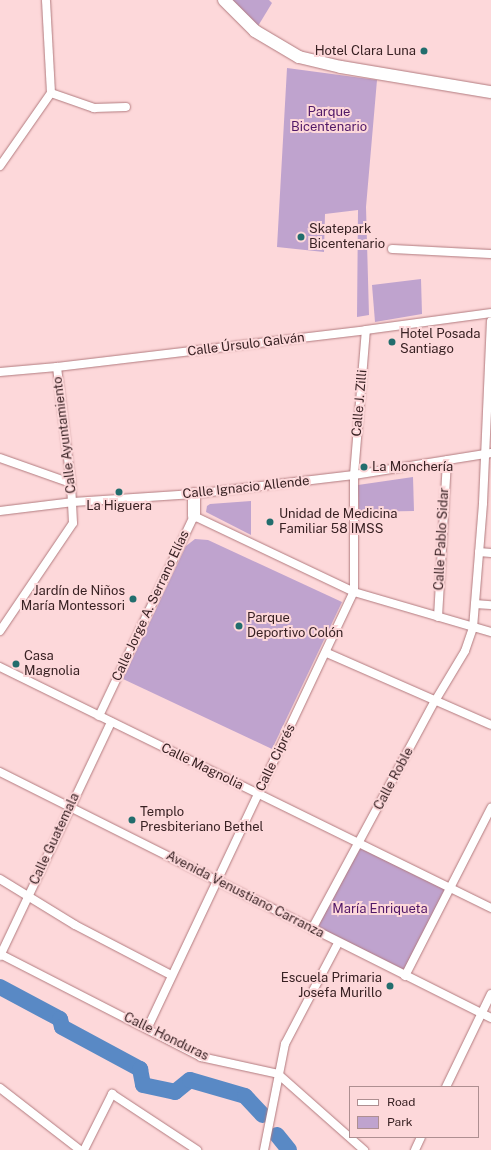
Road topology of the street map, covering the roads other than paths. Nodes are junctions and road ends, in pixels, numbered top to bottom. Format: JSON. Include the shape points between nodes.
{"nodes":[{"id":1,"x":46,"y":0,"type":"edge"},
{"id":2,"x":224,"y":0,"type":"edge"},
{"id":3,"x":491,"y":92,"type":"edge"},
{"id":4,"x":51,"y":93,"type":"junction"},
{"id":5,"x":126,"y":107,"type":"dead end"},
{"id":6,"x":0,"y":166,"type":"edge"},
{"id":7,"x":392,"y":249,"type":"dead end"},
{"id":8,"x":491,"y":254,"type":"edge"},
{"id":9,"x":491,"y":312,"type":"edge"},
{"id":10,"x":491,"y":321,"type":"edge"},
{"id":11,"x":366,"y":330,"type":"junction"},
{"id":12,"x":57,"y":367,"type":"junction"},
{"id":13,"x":0,"y":372,"type":"edge"},
{"id":14,"x":488,"y":453,"type":"edge"},
{"id":15,"x":0,"y":458,"type":"edge"},
{"id":16,"x":447,"y":460,"type":"junction"},
{"id":17,"x":354,"y":475,"type":"junction"},
{"id":18,"x":71,"y":483,"type":"junction"},
{"id":19,"x":194,"y":494,"type":"junction"},
{"id":20,"x":73,"y":502,"type":"junction"},
{"id":21,"x":487,"y":504,"type":"edge"},
{"id":22,"x":0,"y":512,"type":"edge"},
{"id":23,"x":194,"y":516,"type":"junction"},
{"id":24,"x":480,"y":552,"type":"junction"},
{"id":25,"x":491,"y":553,"type":"edge"},
{"id":26,"x":354,"y":592,"type":"junction"},
{"id":27,"x":475,"y":604,"type":"junction"},
{"id":28,"x":491,"y":605,"type":"edge"},
{"id":29,"x":438,"y":617,"type":"junction"},
{"id":30,"x":473,"y":628,"type":"junction"},
{"id":31,"x":0,"y":631,"type":"edge"},
{"id":32,"x":491,"y":632,"type":"edge"},
{"id":33,"x":327,"y":653,"type":"junction"},
{"id":34,"x":0,"y":667,"type":"edge"},
{"id":35,"x":435,"y":701,"type":"junction"},
{"id":36,"x":99,"y":716,"type":"junction"},
{"id":37,"x":110,"y":722,"type":"junction"},
{"id":38,"x":491,"y":725,"type":"edge"},
{"id":39,"x":0,"y":772,"type":"edge"},
{"id":40,"x":259,"y":794,"type":"junction"},
{"id":41,"x":71,"y":806,"type":"junction"},
{"id":42,"x":491,"y":808,"type":"edge"},
{"id":43,"x":359,"y":843,"type":"junction"},
{"id":44,"x":0,"y":879,"type":"edge"},
{"id":45,"x":218,"y":880,"type":"junction"},
{"id":46,"x":450,"y":888,"type":"junction"},
{"id":47,"x":28,"y":895,"type":"junction"},
{"id":48,"x":491,"y":908,"type":"edge"},
{"id":49,"x":312,"y":929,"type":"junction"},
{"id":50,"x":338,"y":942,"type":"junction"},
{"id":51,"x":0,"y":954,"type":"edge"},
{"id":52,"x":171,"y":975,"type":"junction"},
{"id":53,"x":405,"y":976,"type":"junction"},
{"id":54,"x":491,"y":994,"type":"edge"},
{"id":55,"x":482,"y":1013,"type":"junction"},
{"id":56,"x":491,"y":1018,"type":"edge"},
{"id":57,"x":147,"y":1029,"type":"junction"},
{"id":58,"x":278,"y":1074,"type":"junction"},
{"id":59,"x":446,"y":1086,"type":"edge"},
{"id":60,"x":0,"y":1088,"type":"edge"},
{"id":61,"x":349,"y":1137,"type":"edge"},
{"id":62,"x":350,"y":1138,"type":"edge"},
{"id":63,"x":421,"y":1138,"type":"edge"},
{"id":64,"x":80,"y":1150,"type":"edge"},
{"id":65,"x":84,"y":1150,"type":"edge"},
{"id":66,"x":197,"y":1150,"type":"edge"},
{"id":67,"x":264,"y":1150,"type":"edge"},
{"id":68,"x":364,"y":1150,"type":"edge"},
{"id":69,"x":415,"y":1150,"type":"edge"}],
"edges":[{"from":1,"to":4,"type":"street"},
{"from":2,"to":3,"type":"main road","via":[[255,31],[299,57],[341,67]]},
{"from":4,"to":5,"type":"street","via":[[94,108]]},
{"from":4,"to":6,"type":"street"},
{"from":7,"to":8,"type":"street"},
{"from":9,"to":11,"type":"street","name":"Calle Úrsulo Galván"},
{"from":10,"to":14,"type":"street","name":"Calle Roble"},
{"from":11,"to":12,"type":"street","name":"Calle Úrsulo Galván"},
{"from":11,"to":17,"type":"street","name":"Calle J. Zilli"},
{"from":12,"to":13,"type":"street","name":"Calle Úrsulo Galván"},
{"from":12,"to":18,"type":"street","name":"Calle Ayuntamiento"},
{"from":14,"to":16,"type":"street","name":"Calle Ignacio Allende"},
{"from":14,"to":21,"type":"street","name":"Calle Roble"},
{"from":15,"to":18,"type":"street"},
{"from":16,"to":17,"type":"street","name":"Calle Ignacio Allende"},
{"from":16,"to":29,"type":"street","name":"Calle Pablo Sidar"},
{"from":17,"to":19,"type":"street","name":"Calle Ignacio Allende"},
{"from":17,"to":26,"type":"street","name":"Calle Ciprés"},
{"from":18,"to":20,"type":"street","name":"Calle Ayuntamiento"},
{"from":19,"to":20,"type":"street","name":"Calle Ignacio Allende"},
{"from":19,"to":23,"type":"main road","name":"Calle Jorge A. Serrano Elías"},
{"from":20,"to":22,"type":"street","name":"Calle Ignacio Allende"},
{"from":20,"to":31,"type":"street","name":"Calle Ayuntamiento","via":[[73,523]]},
{"from":21,"to":24,"type":"street","name":"Calle Roble"},
{"from":23,"to":26,"type":"street"},
{"from":23,"to":36,"type":"street","name":"Calle Jorge A. Serrano Elías"},
{"from":24,"to":25,"type":"street"},
{"from":24,"to":27,"type":"street","name":"Calle Roble"},
{"from":26,"to":29,"type":"street"},
{"from":26,"to":33,"type":"street","name":"Calle Ciprés"},
{"from":27,"to":28,"type":"street"},
{"from":27,"to":30,"type":"street","name":"Calle Roble"},
{"from":29,"to":30,"type":"street"},
{"from":30,"to":32,"type":"street"},
{"from":30,"to":35,"type":"street","name":"Calle Roble","via":[[465,651]]},
{"from":33,"to":35,"type":"street"},
{"from":33,"to":40,"type":"street","name":"Calle Ciprés"},
{"from":34,"to":36,"type":"street","name":"Calle Magnolia"},
{"from":35,"to":38,"type":"street"},
{"from":35,"to":43,"type":"street","name":"Calle Roble"},
{"from":36,"to":37,"type":"street","name":"Calle Magnolia"},
{"from":37,"to":40,"type":"street","name":"Calle Magnolia"},
{"from":37,"to":41,"type":"street","name":"Calle Guatemala"},
{"from":39,"to":41,"type":"street","name":"Avenida Venustiano Carranza"},
{"from":40,"to":43,"type":"street","name":"Calle Magnolia"},
{"from":40,"to":45,"type":"street","name":"Calle Ciprés"},
{"from":41,"to":45,"type":"street","name":"Avenida Venustiano Carranza"},
{"from":41,"to":47,"type":"street","name":"Calle Guatemala"},
{"from":42,"to":46,"type":"street"},
{"from":43,"to":46,"type":"street","name":"Calle Magnolia"},
{"from":43,"to":49,"type":"street","name":"Calle Roble"},
{"from":44,"to":47,"type":"street"},
{"from":45,"to":49,"type":"street","name":"Avenida Venustiano Carranza"},
{"from":45,"to":52,"type":"street","name":"Calle Ciprés"},
{"from":46,"to":48,"type":"street","name":"Calle Magnolia"},
{"from":46,"to":53,"type":"street"},
{"from":47,"to":51,"type":"street","name":"Calle Guatemala"},
{"from":47,"to":52,"type":"street","via":[[75,925]]},
{"from":49,"to":50,"type":"street","name":"Avenida Venustiano Carranza"},
{"from":50,"to":53,"type":"street","name":"Avenida Venustiano Carranza"},
{"from":50,"to":58,"type":"street","via":[[285,1044]]},
{"from":51,"to":57,"type":"street","name":"Calle Honduras"},
{"from":52,"to":57,"type":"street","name":"Calle Ciprés"},
{"from":53,"to":55,"type":"street","name":"Avenida Venustiano Carranza"},
{"from":54,"to":55,"type":"street"},
{"from":55,"to":56,"type":"street","name":"Avenida Venustiano Carranza"},
{"from":55,"to":59,"type":"street"},
{"from":57,"to":58,"type":"street","name":"Calle Honduras","via":[[201,1057]]},
{"from":58,"to":61,"type":"street","name":"Calle Honduras"},
{"from":58,"to":67,"type":"street"},
{"from":60,"to":64,"type":"street"},
{"from":62,"to":68,"type":"street","name":"Calle Honduras"},
{"from":63,"to":69,"type":"street"},
{"from":65,"to":66,"type":"street","via":[[112,1094]]}]}
